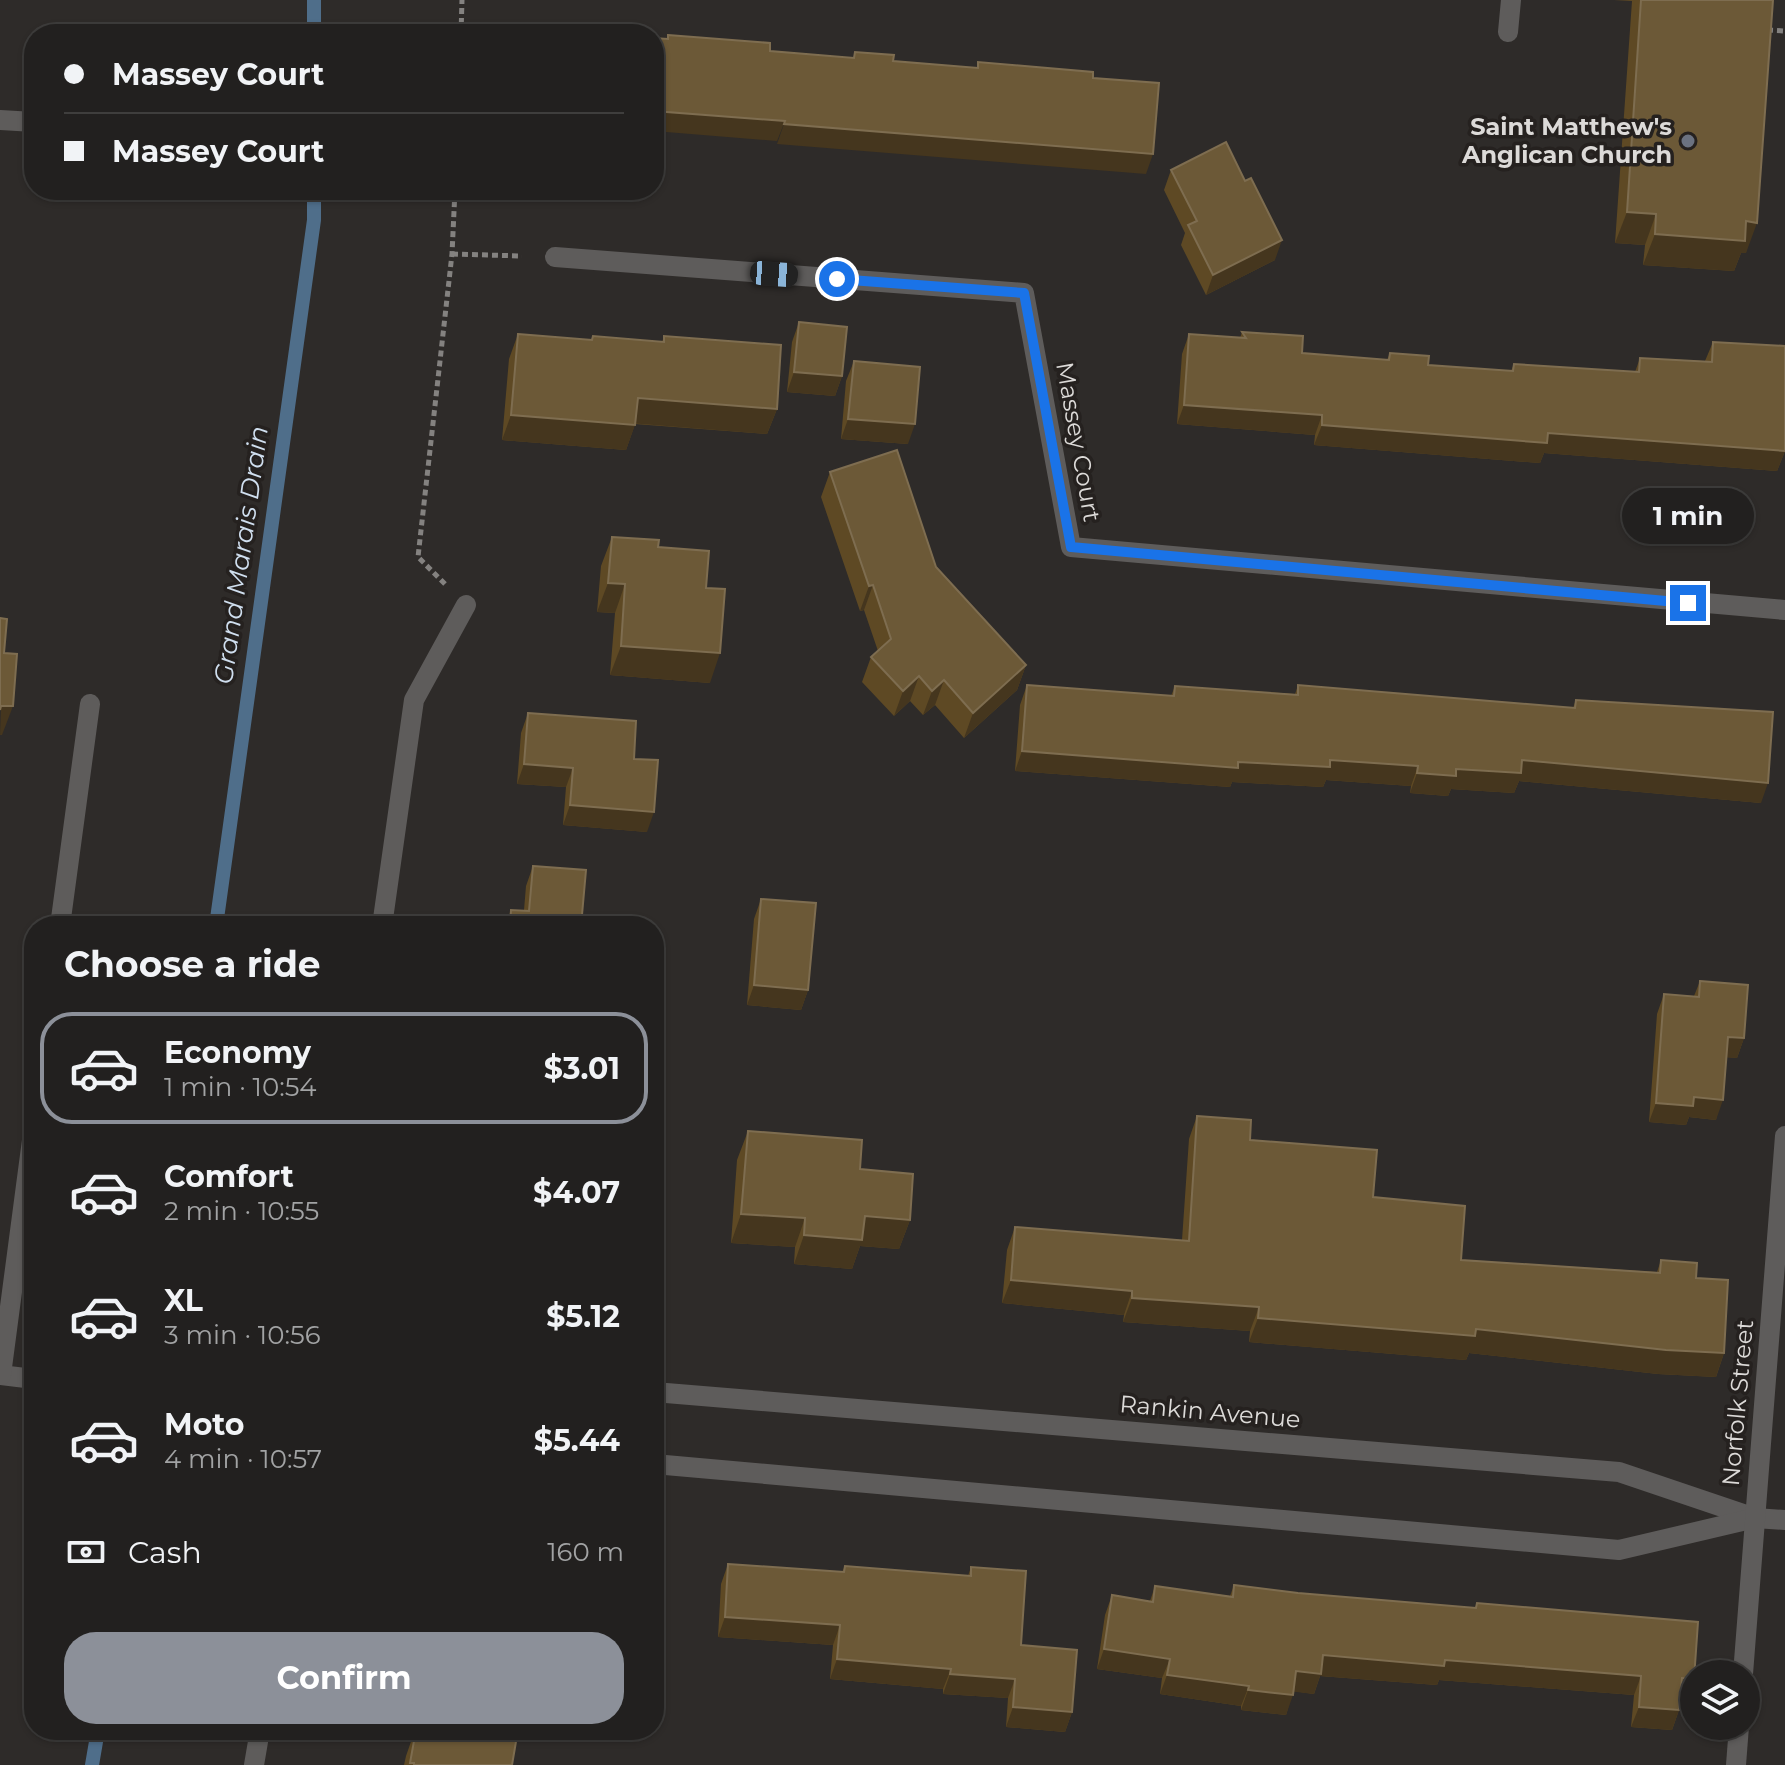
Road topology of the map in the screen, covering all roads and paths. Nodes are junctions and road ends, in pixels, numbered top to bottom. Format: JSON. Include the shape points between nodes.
{"nodes":[{"id":1,"x":462,"y":0,"type":"edge"},
{"id":2,"x":1511,"y":0,"type":"edge"},
{"id":3,"x":461,"y":24,"type":"edge"},
{"id":4,"x":1762,"y":30,"type":"edge"},
{"id":5,"x":1785,"y":31,"type":"edge"},
{"id":6,"x":1508,"y":32,"type":"dead end"},
{"id":7,"x":0,"y":120,"type":"edge"},
{"id":8,"x":24,"y":121,"type":"edge"},
{"id":9,"x":455,"y":200,"type":"edge"},
{"id":10,"x":452,"y":254,"type":"junction"},
{"id":11,"x":491,"y":255,"type":"dead end"},
{"id":12,"x":555,"y":257,"type":"dead end"},
{"id":13,"x":418,"y":557,"type":"dead end"},
{"id":14,"x":466,"y":605,"type":"dead end"},
{"id":15,"x":1785,"y":610,"type":"edge"},
{"id":16,"x":90,"y":704,"type":"dead end"},
{"id":17,"x":61,"y":916,"type":"edge"},
{"id":18,"x":383,"y":916,"type":"edge"},
{"id":19,"x":1785,"y":1136,"type":"edge"},
{"id":20,"x":24,"y":1199,"type":"edge"},
{"id":21,"x":0,"y":1375,"type":"edge"},
{"id":22,"x":24,"y":1378,"type":"edge"},
{"id":23,"x":664,"y":1393,"type":"edge"},
{"id":24,"x":664,"y":1465,"type":"edge"},
{"id":25,"x":1755,"y":1518,"type":"junction"},
{"id":26,"x":1785,"y":1520,"type":"edge"},
{"id":27,"x":1744,"y":1660,"type":"edge"},
{"id":28,"x":258,"y":1740,"type":"edge"},
{"id":29,"x":1738,"y":1740,"type":"edge"},
{"id":30,"x":254,"y":1765,"type":"edge"},
{"id":31,"x":1736,"y":1765,"type":"edge"}],
"edges":[{"from":1,"to":3,"type":"path"},
{"from":2,"to":6,"type":"street"},
{"from":4,"to":5,"type":"path"},
{"from":7,"to":8,"type":"street"},
{"from":9,"to":10,"type":"path"},
{"from":10,"to":11,"type":"path"},
{"from":10,"to":13,"type":"path"},
{"from":12,"to":15,"type":"street","name":"Massey Court","via":[[1024,293],[1071,547]]},
{"from":14,"to":18,"type":"street","via":[[414,700]]},
{"from":16,"to":17,"type":"street"},
{"from":19,"to":25,"type":"street","name":"Norfolk Street"},
{"from":20,"to":21,"type":"street"},
{"from":21,"to":22,"type":"street"},
{"from":23,"to":25,"type":"street","name":"Rankin Avenue","via":[[1619,1472]]},
{"from":24,"to":25,"type":"street","name":"Rankin Avenue","via":[[1619,1550]]},
{"from":25,"to":26,"type":"street","name":"Rankin Avenue"},
{"from":25,"to":27,"type":"street","name":"Norfolk Street"},
{"from":28,"to":30,"type":"street"},
{"from":29,"to":31,"type":"street"}]}
